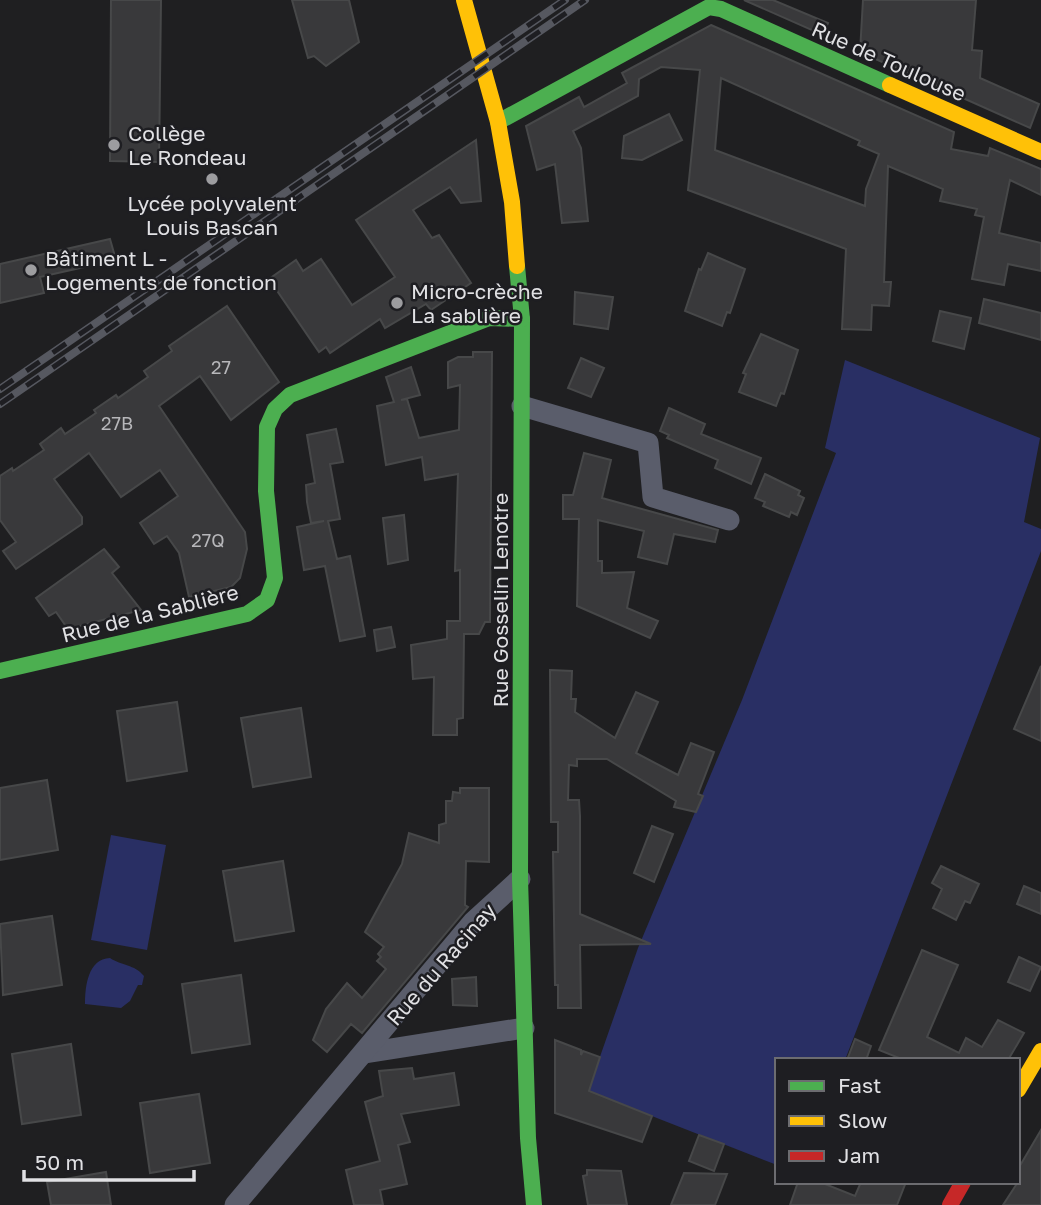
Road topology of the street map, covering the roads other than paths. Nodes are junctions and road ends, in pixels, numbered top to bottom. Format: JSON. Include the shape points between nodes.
{"nodes":[{"id":1,"x":464,"y":0,"type":"edge"},
{"id":2,"x":498,"y":122,"type":"junction"},
{"id":3,"x":1041,"y":152,"type":"edge"},
{"id":4,"x":522,"y":319,"type":"junction"},
{"id":5,"x":522,"y":406,"type":"junction"},
{"id":6,"x":729,"y":520,"type":"dead end"},
{"id":7,"x":0,"y":671,"type":"edge"},
{"id":8,"x":520,"y":879,"type":"junction"},
{"id":9,"x":524,"y":1028,"type":"junction"},
{"id":10,"x":1041,"y":1051,"type":"edge"},
{"id":11,"x":365,"y":1053,"type":"junction"},
{"id":12,"x":1020,"y":1087,"type":"edge"},
{"id":13,"x":962,"y":1184,"type":"edge"},
{"id":14,"x":235,"y":1205,"type":"edge"},
{"id":15,"x":534,"y":1205,"type":"edge"},
{"id":16,"x":950,"y":1205,"type":"edge"}],
"edges":[{"from":1,"to":2,"type":"street","name":"Rue Gosselin Lenotre"},
{"from":2,"to":3,"type":"street","name":"Rue de Toulouse","via":[[709,7]]},
{"from":2,"to":4,"type":"street","name":"Rue Gosselin Lenotre","via":[[512,202]]},
{"from":4,"to":5,"type":"street","name":"Rue Gosselin Lenotre"},
{"from":4,"to":7,"type":"street","name":"Rue de la Sablière","via":[[489,318],[290,395],[275,409],[267,427],[266,491],[275,578],[267,600],[247,614]]},
{"from":5,"to":6,"type":"street","via":[[648,443],[653,497]]},
{"from":5,"to":8,"type":"street","name":"Rue Gosselin Lenotre"},
{"from":8,"to":9,"type":"street","name":"Rue Gosselin Lenotre"},
{"from":8,"to":11,"type":"street","name":"Rue du Racinay","via":[[473,922]]},
{"from":9,"to":11,"type":"street","name":"Rue du Racinay"},
{"from":9,"to":15,"type":"street","name":"Rue Gosselin Lenotre"},
{"from":10,"to":12,"type":"street"},
{"from":11,"to":14,"type":"street","name":"Rue du Racinay"},
{"from":13,"to":16,"type":"street"}]}
